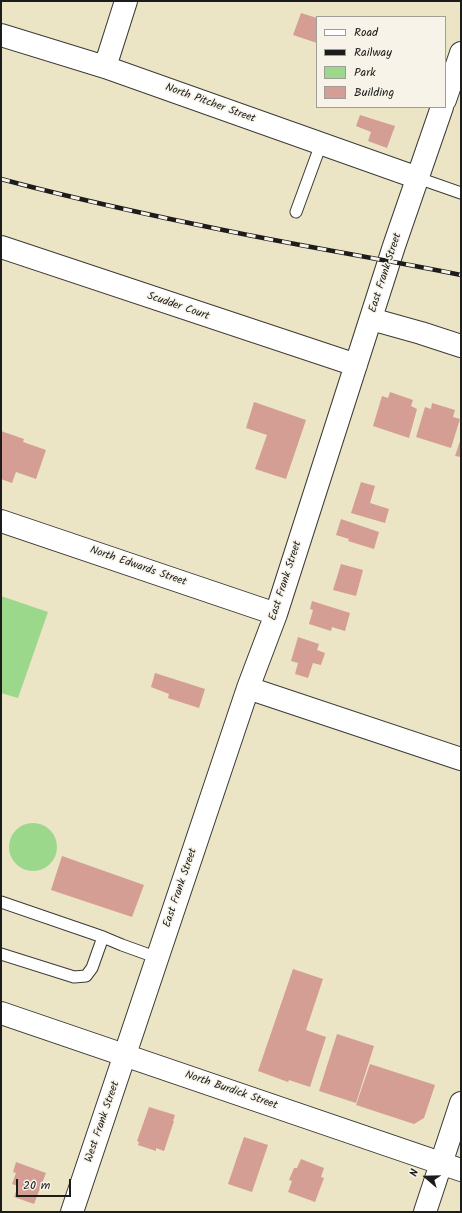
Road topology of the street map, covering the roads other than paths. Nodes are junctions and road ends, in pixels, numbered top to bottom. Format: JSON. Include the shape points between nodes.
{"nodes":[{"id":1,"x":126,"y":1,"type":"edge"},
{"id":2,"x":1,"y":35,"type":"edge"},
{"id":3,"x":461,"y":53,"type":"edge"},
{"id":4,"x":104,"y":67,"type":"junction"},
{"id":5,"x":446,"y":97,"type":"edge"},
{"id":6,"x":442,"y":108,"type":"edge"},
{"id":7,"x":321,"y":144,"type":"junction"},
{"id":8,"x":418,"y":178,"type":"junction"},
{"id":9,"x":461,"y":193,"type":"edge"},
{"id":10,"x":296,"y":212,"type":"dead end"},
{"id":11,"x":1,"y":247,"type":"edge"},
{"id":12,"x":371,"y":319,"type":"junction"},
{"id":13,"x":461,"y":346,"type":"edge"},
{"id":14,"x":356,"y":365,"type":"junction"},
{"id":15,"x":1,"y":521,"type":"edge"},
{"id":16,"x":276,"y":614,"type":"junction"},
{"id":17,"x":248,"y":688,"type":"junction"},
{"id":18,"x":461,"y":758,"type":"edge"},
{"id":19,"x":1,"y":902,"type":"edge"},
{"id":20,"x":103,"y":937,"type":"junction"},
{"id":21,"x":1,"y":954,"type":"edge"},
{"id":22,"x":158,"y":958,"type":"junction"},
{"id":23,"x":1,"y":1012,"type":"edge"},
{"id":24,"x":125,"y":1055,"type":"junction"},
{"id":25,"x":461,"y":1104,"type":"edge"},
{"id":26,"x":451,"y":1166,"type":"edge"},
{"id":27,"x":72,"y":1212,"type":"edge"},
{"id":28,"x":425,"y":1212,"type":"edge"}],
"edges":[{"from":1,"to":4,"type":"street"},
{"from":2,"to":4,"type":"street","name":"North Pitcher Street"},
{"from":3,"to":5,"type":"street"},
{"from":4,"to":7,"type":"street","name":"North Pitcher Street"},
{"from":6,"to":8,"type":"street","name":"East Frank Street"},
{"from":7,"to":8,"type":"street","name":"North Pitcher Street"},
{"from":7,"to":10,"type":"lane"},
{"from":8,"to":9,"type":"lane"},
{"from":8,"to":12,"type":"street","name":"East Frank Street"},
{"from":11,"to":14,"type":"street","name":"Scudder Court"},
{"from":12,"to":13,"type":"street"},
{"from":12,"to":14,"type":"street","name":"East Frank Street"},
{"from":14,"to":16,"type":"street","name":"East Frank Street"},
{"from":15,"to":16,"type":"street","name":"North Edwards Street"},
{"from":16,"to":17,"type":"street","name":"East Frank Street"},
{"from":17,"to":18,"type":"street"},
{"from":17,"to":22,"type":"street","name":"East Frank Street"},
{"from":19,"to":20,"type":"lane"},
{"from":20,"to":21,"type":"lane","via":[[92,968],[86,976],[74,977]]},
{"from":20,"to":22,"type":"lane"},
{"from":22,"to":24,"type":"street","name":"East Frank Street"},
{"from":23,"to":24,"type":"street","name":"North Burdick Street"},
{"from":24,"to":26,"type":"street","name":"North Burdick Street"},
{"from":24,"to":27,"type":"street","name":"West Frank Street"},
{"from":25,"to":26,"type":"street"},
{"from":26,"to":28,"type":"street"}]}
